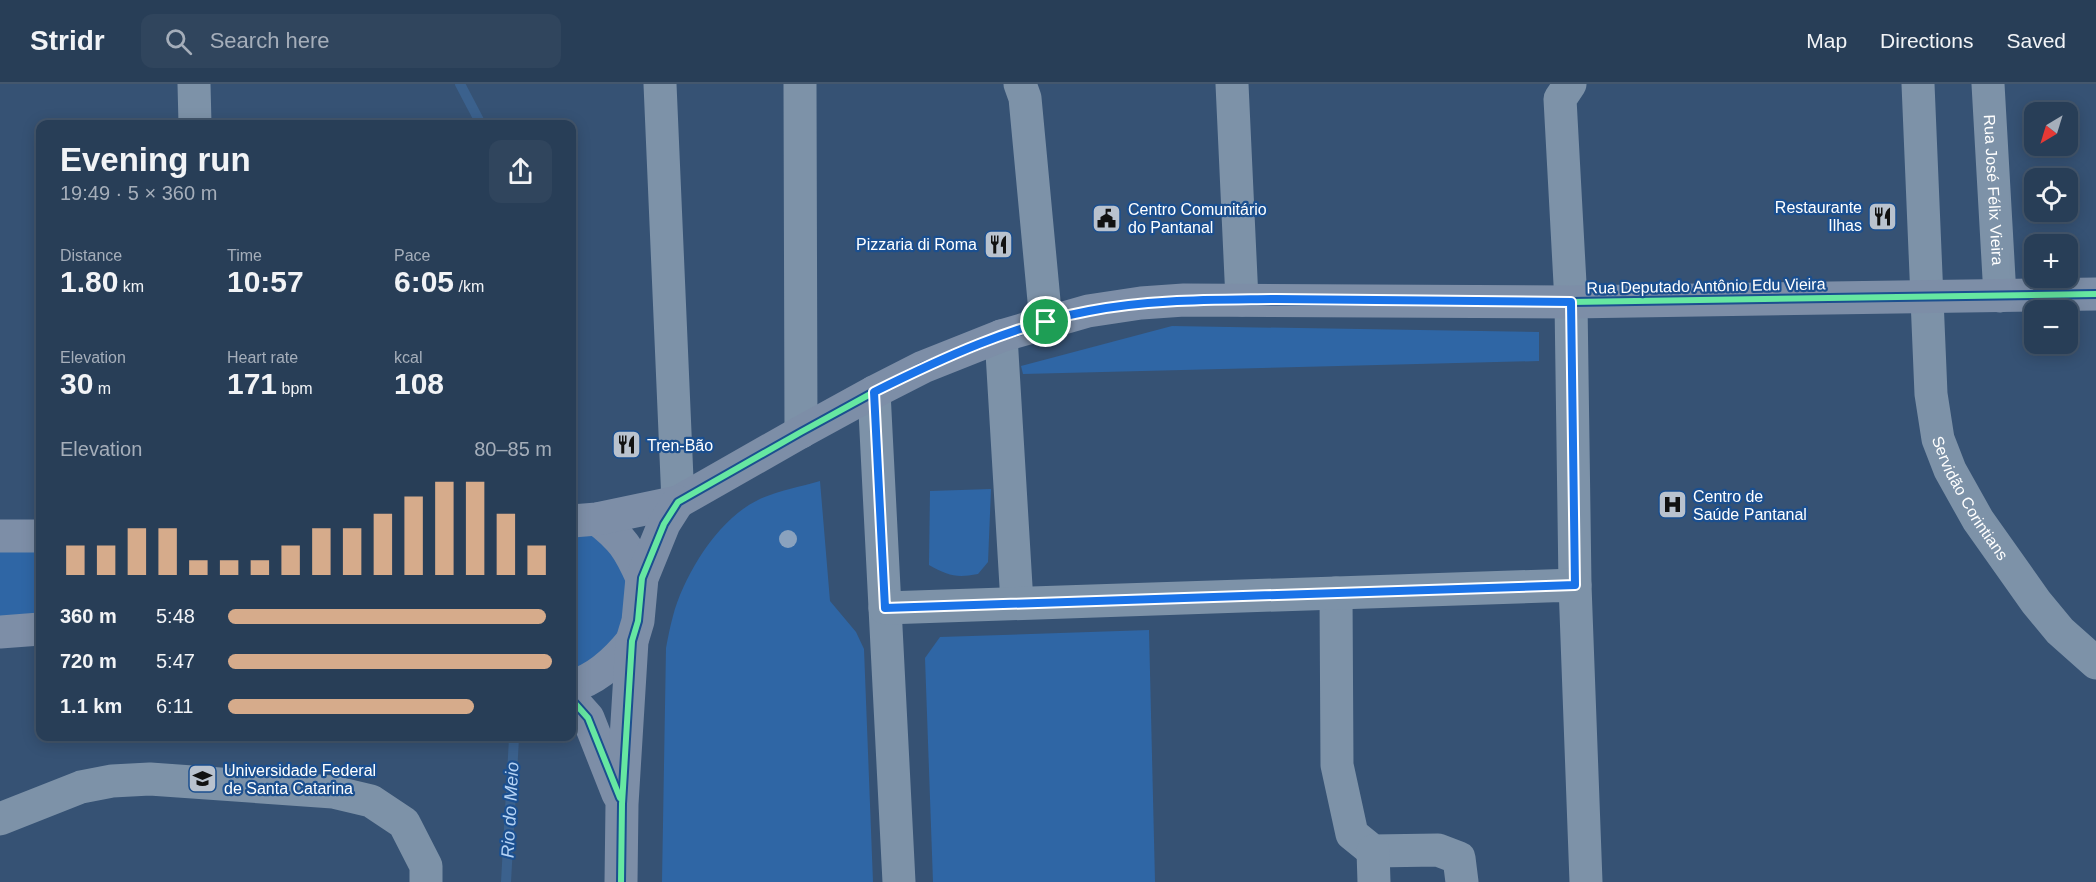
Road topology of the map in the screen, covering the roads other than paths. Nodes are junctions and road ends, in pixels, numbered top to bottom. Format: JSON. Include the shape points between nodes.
{"nodes":[{"id":1,"x":194,"y":84,"type":"edge"},
{"id":2,"x":660,"y":84,"type":"edge"},
{"id":3,"x":800,"y":84,"type":"edge"},
{"id":4,"x":1020,"y":84,"type":"edge"},
{"id":5,"x":1232,"y":84,"type":"edge"},
{"id":6,"x":1570,"y":84,"type":"edge"},
{"id":7,"x":1918,"y":84,"type":"edge"},
{"id":8,"x":1988,"y":84,"type":"edge"},
{"id":9,"x":195,"y":120,"type":"edge"},
{"id":10,"x":2096,"y":294,"type":"edge"},
{"id":11,"x":2000,"y":296,"type":"junction"},
{"id":12,"x":1928,"y":297,"type":"junction"},
{"id":13,"x":1242,"y":300,"type":"junction"},
{"id":14,"x":1571,"y":302,"type":"junction"},
{"id":15,"x":1046,"y":322,"type":"junction"},
{"id":16,"x":1001,"y":336,"type":"junction"},
{"id":17,"x":874,"y":392,"type":"junction"},
{"id":18,"x":801,"y":432,"type":"junction"},
{"id":19,"x":678,"y":502,"type":"junction"},
{"id":20,"x":584,"y":520,"type":"edge"},
{"id":21,"x":0,"y":536,"type":"edge"},
{"id":22,"x":36,"y":536,"type":"edge"},
{"id":23,"x":642,"y":578,"type":"junction"},
{"id":24,"x":1575,"y":585,"type":"junction"},
{"id":25,"x":1336,"y":593,"type":"junction"},
{"id":26,"x":1017,"y":603,"type":"junction"},
{"id":27,"x":885,"y":608,"type":"junction"},
{"id":28,"x":36,"y":628,"type":"edge"},
{"id":29,"x":0,"y":632,"type":"edge"},
{"id":30,"x":632,"y":641,"type":"junction"},
{"id":31,"x":2096,"y":663,"type":"edge"},
{"id":32,"x":576,"y":684,"type":"edge"},
{"id":33,"x":576,"y":704,"type":"edge"},
{"id":34,"x":622,"y":804,"type":"junction"},
{"id":35,"x":0,"y":819,"type":"edge"},
{"id":36,"x":1374,"y":867,"type":"edge"},
{"id":37,"x":426,"y":882,"type":"edge"},
{"id":38,"x":621,"y":882,"type":"edge"},
{"id":39,"x":898,"y":882,"type":"edge"},
{"id":40,"x":1462,"y":882,"type":"edge"},
{"id":41,"x":1586,"y":882,"type":"edge"}],
"edges":[{"from":1,"to":9,"type":"street"},
{"from":2,"to":19,"type":"street"},
{"from":3,"to":18,"type":"street"},
{"from":4,"to":15,"type":"street","via":[[1025,98]]},
{"from":5,"to":13,"type":"street"},
{"from":6,"to":14,"type":"street","via":[[1560,99]]},
{"from":7,"to":12,"type":"street","name":"Servidão Corintians"},
{"from":8,"to":11,"type":"street","name":"Rua José Félix Vieira"},
{"from":10,"to":11,"type":"main road","name":"Rua Deputado Antônio Edu Vieira"},
{"from":11,"to":12,"type":"main road","name":"Rua Deputado Antônio Edu Vieira"},
{"from":12,"to":14,"type":"main road","name":"Rua Deputado Antônio Edu Vieira"},
{"from":12,"to":31,"type":"street","name":"Servidão Corintians","via":[[1931,394],[1938,439],[1950,470],[1978,520],[2036,602],[2060,631]]},
{"from":13,"to":14,"type":"main road","name":"Rua Deputado Antônio Edu Vieira"},
{"from":13,"to":15,"type":"main road","name":"Rua Deputado Antônio Edu Vieira","via":[[1141,303]]},
{"from":14,"to":24,"type":"street"},
{"from":15,"to":16,"type":"main road","name":"Rua Deputado Antônio Edu Vieira"},
{"from":16,"to":17,"type":"main road","name":"Rua Deputado Antônio Edu Vieira"},
{"from":16,"to":26,"type":"street"},
{"from":17,"to":18,"type":"main road","name":"Rua Deputado Antônio Edu Vieira"},
{"from":17,"to":27,"type":"street"},
{"from":18,"to":19,"type":"main road","name":"Rua Deputado Antônio Edu Vieira"},
{"from":19,"to":20,"type":"main road","name":"Rua Deputado Antônio Edu Vieira"},
{"from":19,"to":23,"type":"main road","via":[[664,524]]},
{"from":20,"to":23,"type":"main road","via":[[617,535],[631,553]]},
{"from":21,"to":22,"type":"main road"},
{"from":23,"to":30,"type":"main road"},
{"from":24,"to":25,"type":"street"},
{"from":24,"to":41,"type":"street"},
{"from":25,"to":26,"type":"street"},
{"from":25,"to":36,"type":"street","via":[[1337,765],[1352,834]]},
{"from":26,"to":27,"type":"street"},
{"from":27,"to":39,"type":"street"},
{"from":28,"to":29,"type":"main road"},
{"from":30,"to":32,"type":"main road","via":[[618,659]]},
{"from":30,"to":34,"type":"main road"},
{"from":33,"to":34,"type":"main road","via":[[588,718]]},
{"from":34,"to":38,"type":"main road"},
{"from":35,"to":37,"type":"street","via":[[81,787],[112,781],[150,779],[333,792],[371,801],[404,823],[426,866]]},
{"from":36,"to":40,"type":"street","via":[[1438,850],[1459,858]]}]}
